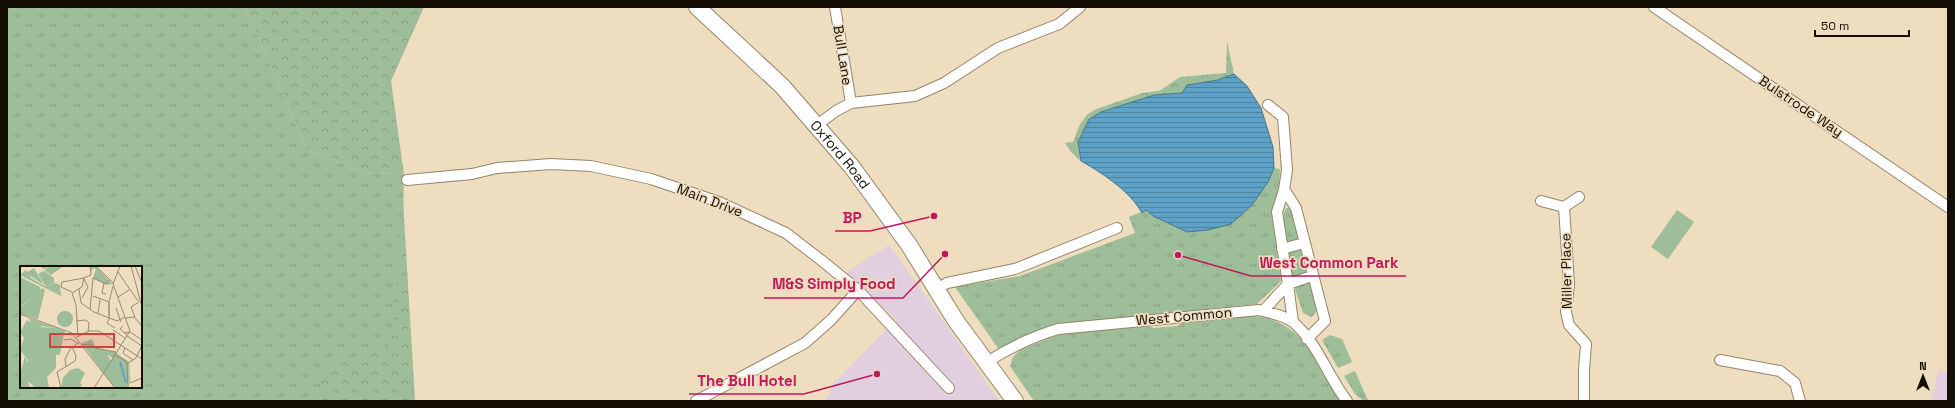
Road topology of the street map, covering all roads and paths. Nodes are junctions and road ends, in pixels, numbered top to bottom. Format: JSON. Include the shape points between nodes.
{"nodes":[{"id":1,"x":697,"y":7,"type":"edge"},
{"id":2,"x":835,"y":7,"type":"edge"},
{"id":3,"x":1080,"y":7,"type":"edge"},
{"id":4,"x":1654,"y":7,"type":"edge"},
{"id":5,"x":851,"y":103,"type":"junction"},
{"id":6,"x":1268,"y":105,"type":"dead end"},
{"id":7,"x":817,"y":125,"type":"junction"},
{"id":8,"x":407,"y":180,"type":"dead end"},
{"id":9,"x":1284,"y":190,"type":"junction"},
{"id":10,"x":1579,"y":197,"type":"dead end"},
{"id":11,"x":1541,"y":201,"type":"dead end"},
{"id":12,"x":1564,"y":207,"type":"junction"},
{"id":13,"x":1948,"y":207,"type":"edge"},
{"id":14,"x":1117,"y":228,"type":"dead end"},
{"id":15,"x":1304,"y":243,"type":"junction"},
{"id":16,"x":1282,"y":249,"type":"junction"},
{"id":17,"x":1312,"y":276,"type":"junction"},
{"id":18,"x":1288,"y":284,"type":"junction"},
{"id":19,"x":858,"y":290,"type":"junction"},
{"id":20,"x":935,"y":290,"type":"junction"},
{"id":21,"x":1263,"y":311,"type":"junction"},
{"id":22,"x":1293,"y":322,"type":"junction"},
{"id":23,"x":1308,"y":339,"type":"junction"},
{"id":24,"x":1720,"y":360,"type":"dead end"},
{"id":25,"x":985,"y":363,"type":"junction"},
{"id":26,"x":949,"y":388,"type":"dead end"},
{"id":27,"x":696,"y":401,"type":"edge"},
{"id":28,"x":1015,"y":401,"type":"edge"},
{"id":29,"x":1347,"y":401,"type":"edge"},
{"id":30,"x":1584,"y":401,"type":"edge"},
{"id":31,"x":1800,"y":401,"type":"edge"}],
"edges":[{"from":1,"to":7,"type":"main road","name":"Oxford Road","via":[[768,72]]},
{"from":2,"to":5,"type":"street","name":"Bull Lane"},
{"from":3,"to":5,"type":"street","via":[[1060,24],[998,48],[944,83],[915,96]]},
{"from":4,"to":13,"type":"street","name":"Bulstrode Way"},
{"from":5,"to":7,"type":"street"},
{"from":6,"to":9,"type":"street","via":[[1282,117],[1286,170]]},
{"from":7,"to":20,"type":"main road","name":"Oxford Road","via":[[884,208]]},
{"from":8,"to":19,"type":"street","name":"Main Drive","via":[[551,164],[591,166],[651,179],[719,202],[786,233]]},
{"from":9,"to":15,"type":"street","via":[[1296,208]]},
{"from":9,"to":16,"type":"street","via":[[1277,212]]},
{"from":10,"to":12,"type":"street"},
{"from":11,"to":12,"type":"street"},
{"from":12,"to":30,"type":"street","name":"Miller Place","via":[[1569,284],[1566,312],[1569,325],[1586,344]]},
{"from":14,"to":20,"type":"street","via":[[1015,269],[947,283]]},
{"from":15,"to":16,"type":"street"},
{"from":15,"to":17,"type":"street"},
{"from":16,"to":18,"type":"street"},
{"from":17,"to":18,"type":"street"},
{"from":17,"to":23,"type":"street","via":[[1325,322]]},
{"from":18,"to":21,"type":"street"},
{"from":18,"to":22,"type":"street"},
{"from":19,"to":26,"type":"street","name":"Main Drive"},
{"from":19,"to":27,"type":"street","via":[[831,320],[805,342]]},
{"from":20,"to":25,"type":"main road","name":"Oxford Road"},
{"from":21,"to":22,"type":"street","name":"West Common"},
{"from":21,"to":25,"type":"street","name":"West Common","via":[[1249,310],[1058,329],[1032,337]]},
{"from":22,"to":23,"type":"street","name":"West Common"},
{"from":23,"to":29,"type":"street","name":"West Common"},
{"from":24,"to":31,"type":"street","via":[[1780,370],[1795,383]]},
{"from":25,"to":28,"type":"main road","name":"Oxford Road"}]}
